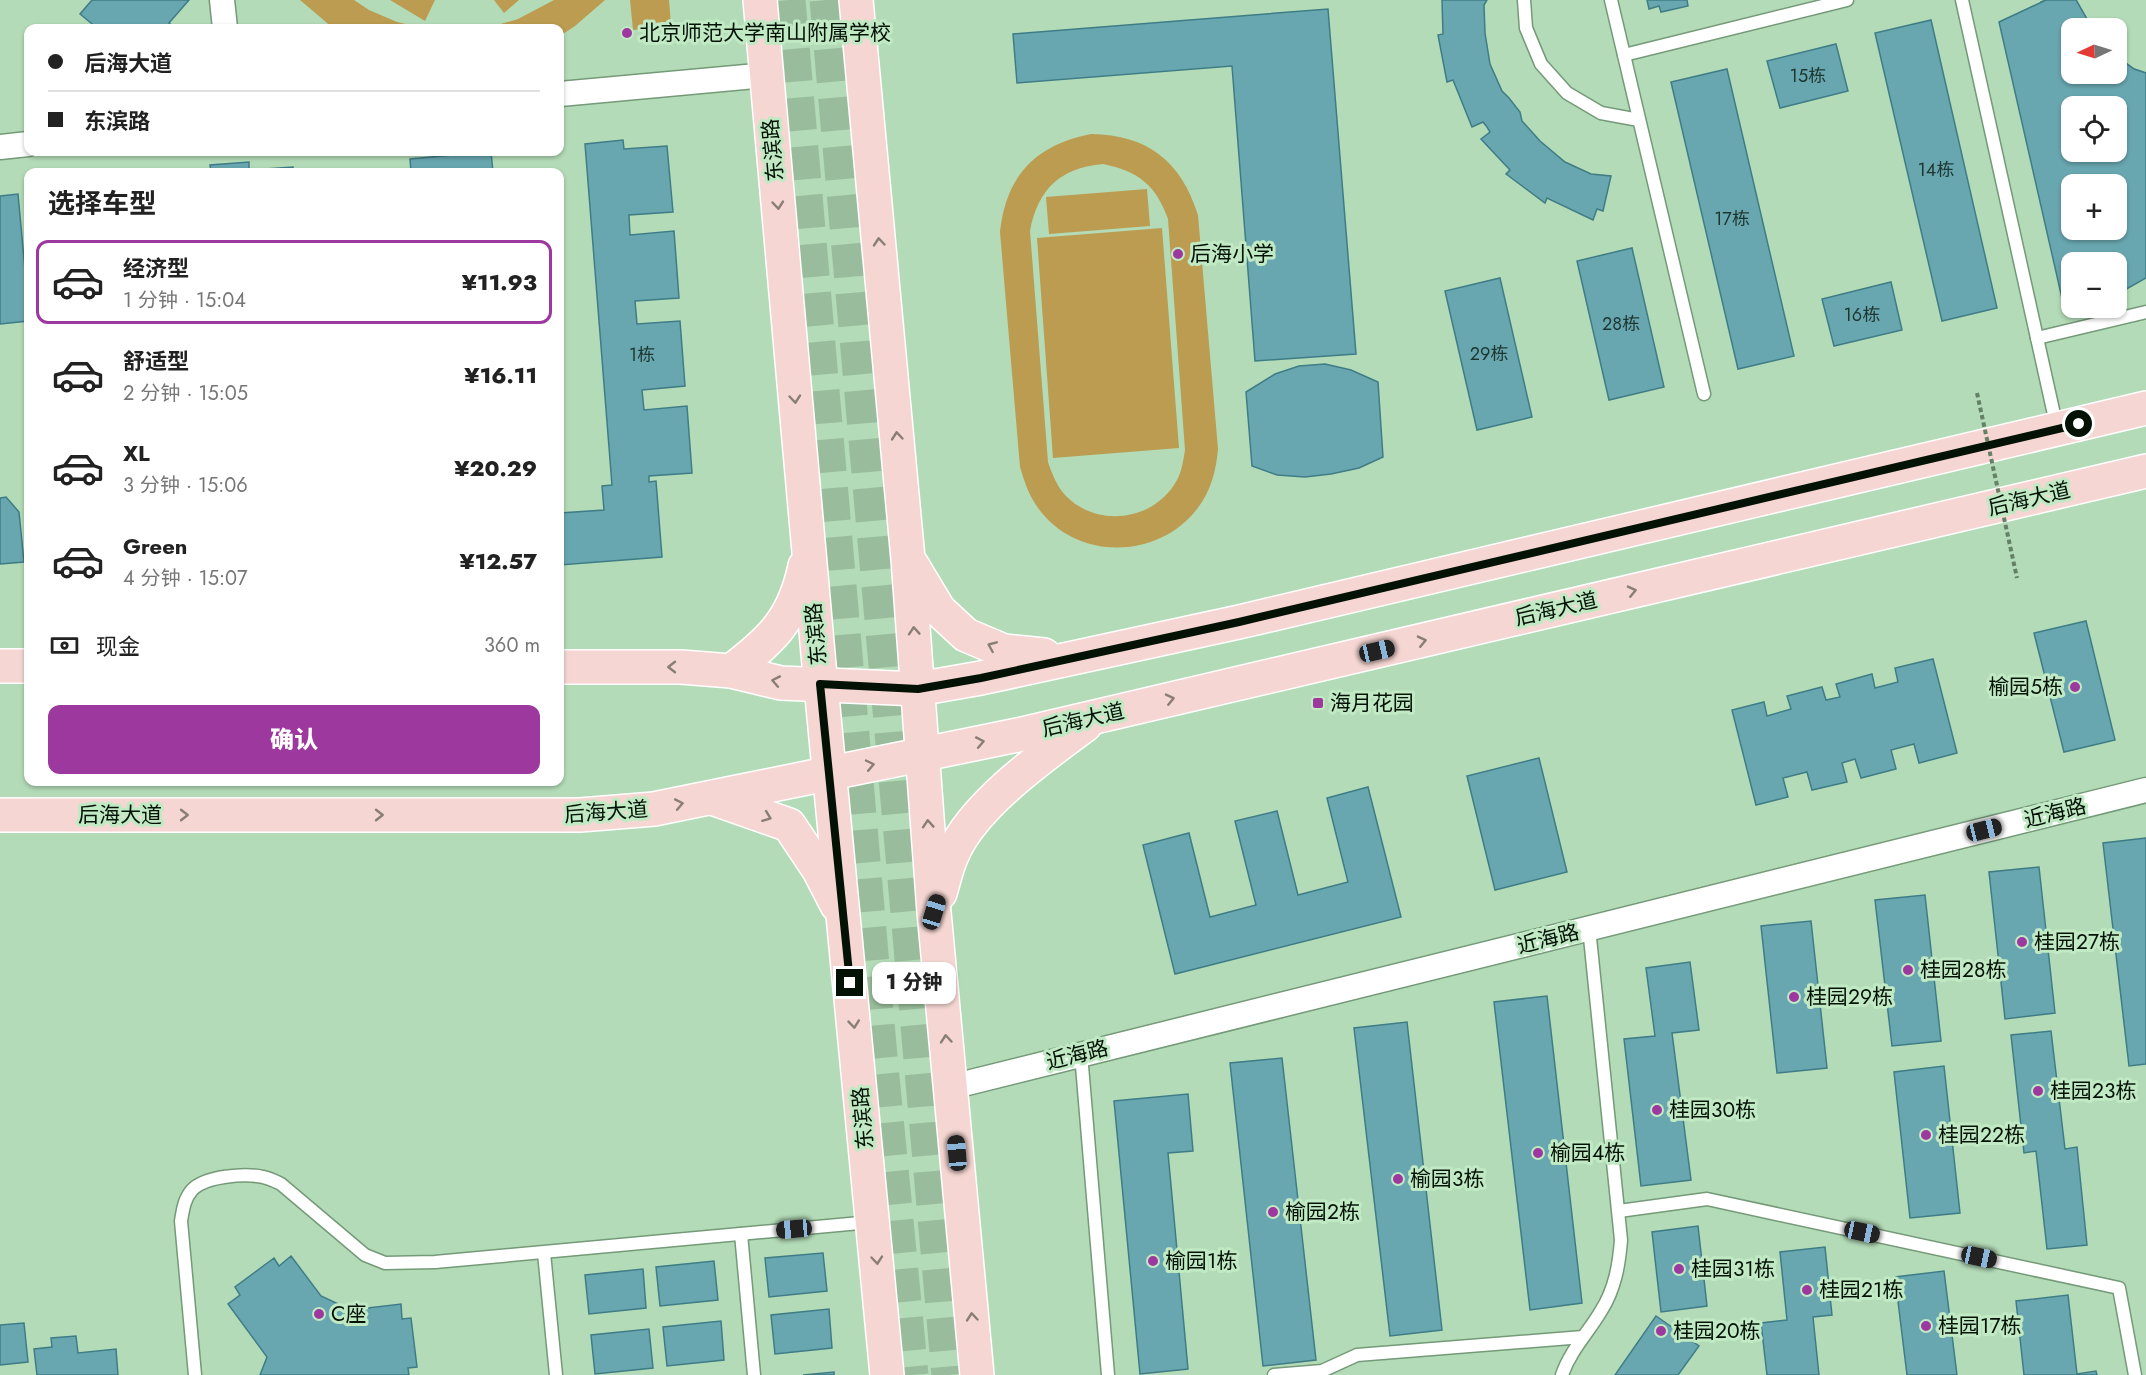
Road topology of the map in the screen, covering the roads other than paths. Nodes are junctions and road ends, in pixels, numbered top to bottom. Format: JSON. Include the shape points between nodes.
{"nodes":[{"id":1,"x":222,"y":0,"type":"edge"},
{"id":2,"x":760,"y":0,"type":"edge"},
{"id":3,"x":856,"y":0,"type":"edge"},
{"id":4,"x":1524,"y":0,"type":"edge"},
{"id":5,"x":1611,"y":0,"type":"edge"},
{"id":6,"x":1847,"y":0,"type":"edge"},
{"id":7,"x":1962,"y":0,"type":"edge"},
{"id":8,"x":225,"y":24,"type":"edge"},
{"id":9,"x":1624,"y":55,"type":"junction"},
{"id":10,"x":766,"y":75,"type":"junction"},
{"id":11,"x":564,"y":94,"type":"edge"},
{"id":12,"x":1639,"y":120,"type":"junction"},
{"id":13,"x":24,"y":144,"type":"edge"},
{"id":14,"x":0,"y":147,"type":"edge"},
{"id":15,"x":2146,"y":312,"type":"edge"},
{"id":16,"x":2037,"y":338,"type":"junction"},
{"id":17,"x":1704,"y":394,"type":"dead end"},
{"id":18,"x":2146,"y":408,"type":"edge"},
{"id":19,"x":2057,"y":429,"type":"junction"},
{"id":20,"x":2146,"y":471,"type":"edge"},
{"id":21,"x":809,"y":548,"type":"junction"},
{"id":22,"x":908,"y":559,"type":"junction"},
{"id":23,"x":1070,"y":657,"type":"junction"},
{"id":24,"x":0,"y":666,"type":"edge"},
{"id":25,"x":24,"y":666,"type":"edge"},
{"id":26,"x":564,"y":667,"type":"edge"},
{"id":27,"x":731,"y":671,"type":"junction"},
{"id":28,"x":820,"y":684,"type":"junction"},
{"id":29,"x":918,"y":689,"type":"junction"},
{"id":30,"x":1097,"y":716,"type":"junction"},
{"id":31,"x":923,"y":754,"type":"junction"},
{"id":32,"x":830,"y":773,"type":"junction"},
{"id":33,"x":2146,"y":790,"type":"edge"},
{"id":34,"x":712,"y":798,"type":"junction"},
{"id":35,"x":0,"y":815,"type":"edge"},
{"id":36,"x":934,"y":912,"type":"junction"},
{"id":37,"x":844,"y":918,"type":"junction"},
{"id":38,"x":1589,"y":928,"type":"junction"},
{"id":39,"x":1081,"y":1054,"type":"junction"},
{"id":40,"x":951,"y":1087,"type":"junction"},
{"id":41,"x":1618,"y":1211,"type":"junction"},
{"id":42,"x":873,"y":1222,"type":"junction"},
{"id":43,"x":741,"y":1234,"type":"junction"},
{"id":44,"x":544,"y":1253,"type":"junction"},
{"id":45,"x":1583,"y":1337,"type":"junction"},
{"id":46,"x":195,"y":1375,"type":"edge"},
{"id":47,"x":556,"y":1375,"type":"edge"},
{"id":48,"x":754,"y":1375,"type":"edge"},
{"id":49,"x":887,"y":1375,"type":"edge"},
{"id":50,"x":977,"y":1375,"type":"edge"},
{"id":51,"x":1108,"y":1375,"type":"edge"},
{"id":52,"x":1274,"y":1375,"type":"edge"},
{"id":53,"x":1562,"y":1375,"type":"edge"},
{"id":54,"x":2135,"y":1375,"type":"edge"}],
"edges":[{"from":1,"to":8,"type":"street"},
{"from":2,"to":10,"type":"main road","name":"东滨路"},
{"from":22,"to":3,"type":"main road","one_way":true},
{"from":4,"to":12,"type":"lane","via":[[1526,28],[1541,64],[1567,93],[1601,113]]},
{"from":5,"to":9,"type":"lane"},
{"from":6,"to":9,"type":"lane"},
{"from":7,"to":16,"type":"lane"},
{"from":9,"to":12,"type":"lane"},
{"from":10,"to":11,"type":"street"},
{"from":10,"to":21,"type":"main road","name":"东滨路","one_way":true},
{"from":12,"to":17,"type":"lane"},
{"from":13,"to":14,"type":"street"},
{"from":15,"to":16,"type":"lane"},
{"from":16,"to":19,"type":"lane"},
{"from":18,"to":19,"type":"main road"},
{"from":19,"to":23,"type":"main road","via":[[1239,622]]},
{"from":30,"to":20,"type":"main road","name":"后海大道","one_way":true},
{"from":21,"to":27,"type":"main road","via":[[800,591],[782,624],[763,647]]},
{"from":21,"to":28,"type":"main road","name":"东滨路"},
{"from":23,"to":22,"type":"main road","one_way":true,"via":[[1004,651],[966,635],[939,610]]},
{"from":29,"to":22,"type":"main road","one_way":true},
{"from":23,"to":29,"type":"main road"},
{"from":24,"to":25,"type":"main road"},
{"from":27,"to":26,"type":"main road","one_way":true},
{"from":28,"to":27,"type":"main road","one_way":true,"via":[[781,683]]},
{"from":28,"to":29,"type":"main road"},
{"from":28,"to":32,"type":"main road","name":"东滨路"},
{"from":29,"to":31,"type":"main road"},
{"from":31,"to":30,"type":"main road","name":"后海大道","one_way":true},
{"from":30,"to":36,"type":"main road","via":[[1043,756],[986,807],[953,852]]},
{"from":32,"to":31,"type":"main road","name":"后海大道","one_way":true},
{"from":36,"to":31,"type":"main road","one_way":true},
{"from":32,"to":34,"type":"main road","name":"后海大道"},
{"from":32,"to":37,"type":"main road","name":"东滨路"},
{"from":33,"to":38,"type":"street","name":"近海路"},
{"from":35,"to":34,"type":"main road","name":"后海大道","one_way":true,"via":[[580,815],[654,809]]},
{"from":34,"to":37,"type":"main road","one_way":true,"via":[[789,825]]},
{"from":40,"to":36,"type":"main road","one_way":true},
{"from":37,"to":42,"type":"main road","name":"东滨路","one_way":true},
{"from":38,"to":39,"type":"street","name":"近海路"},
{"from":38,"to":41,"type":"lane"},
{"from":39,"to":40,"type":"street","name":"近海路"},
{"from":39,"to":51,"type":"lane"},
{"from":50,"to":40,"type":"main road","one_way":true},
{"from":41,"to":45,"type":"lane","via":[[1618,1266],[1602,1310]]},
{"from":41,"to":54,"type":"lane","via":[[1707,1199],[2119,1288]]},
{"from":42,"to":43,"type":"lane"},
{"from":42,"to":49,"type":"main road","name":"东滨路","one_way":true},
{"from":43,"to":44,"type":"lane"},
{"from":43,"to":48,"type":"lane"},
{"from":44,"to":46,"type":"lane","via":[[385,1263],[365,1255],[280,1184],[266,1177],[250,1175],[203,1182],[191,1191],[181,1221]]},
{"from":44,"to":47,"type":"lane"},
{"from":45,"to":52,"type":"lane","via":[[1357,1355],[1322,1371]]},
{"from":45,"to":53,"type":"lane"}]}
